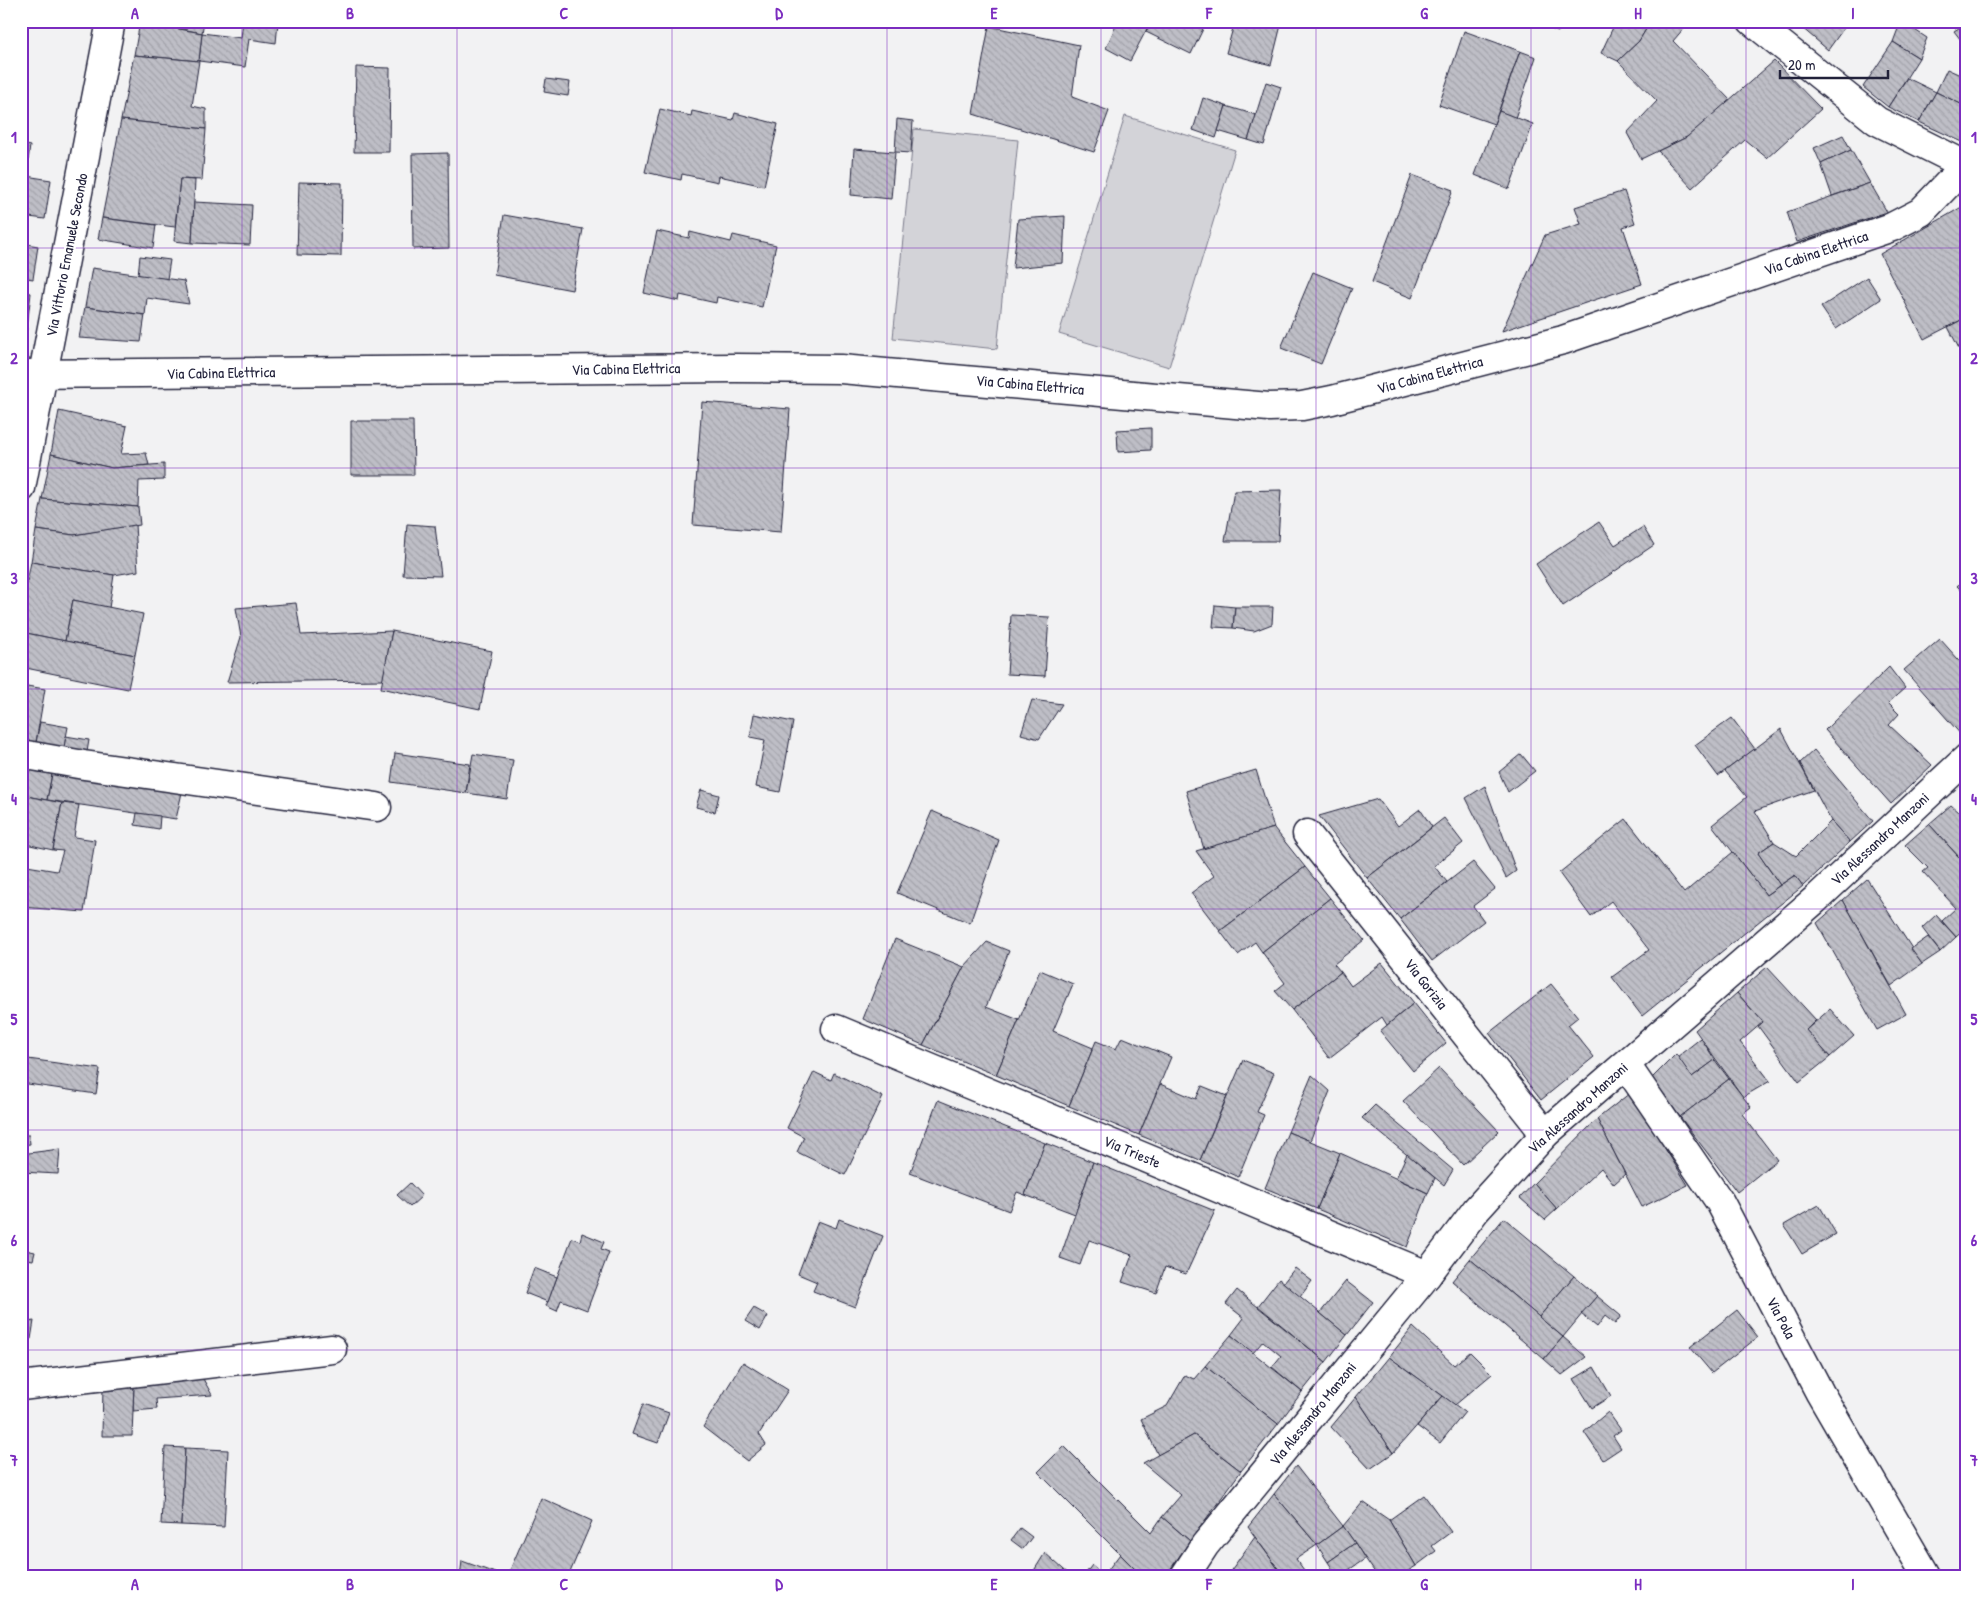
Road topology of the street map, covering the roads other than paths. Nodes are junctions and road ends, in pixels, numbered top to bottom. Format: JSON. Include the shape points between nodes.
{"nodes":[{"id":1,"x":111,"y":21,"type":"edge"},
{"id":2,"x":1752,"y":21,"type":"edge"},
{"id":3,"x":1966,"y":166,"type":"edge"},
{"id":4,"x":32,"y":374,"type":"edge"},
{"id":5,"x":21,"y":488,"type":"edge"},
{"id":6,"x":21,"y":754,"type":"edge"},
{"id":7,"x":1967,"y":758,"type":"edge"},
{"id":8,"x":377,"y":806,"type":"dead end"},
{"id":9,"x":1307,"y":834,"type":"dead end"},
{"id":10,"x":836,"y":1029,"type":"dead end"},
{"id":11,"x":1626,"y":1065,"type":"junction"},
{"id":12,"x":1545,"y":1134,"type":"junction"},
{"id":13,"x":1427,"y":1275,"type":"junction"},
{"id":14,"x":332,"y":1349,"type":"dead end"},
{"id":15,"x":21,"y":1386,"type":"edge"},
{"id":16,"x":1184,"y":1577,"type":"edge"},
{"id":17,"x":1927,"y":1577,"type":"edge"}],
"edges":[{"from":1,"to":4,"type":"street","name":"Via Vittorio Emanuele Secondo"},
{"from":2,"to":3,"type":"street","via":[[1877,120]]},
{"from":3,"to":4,"type":"street","name":"Via Cabina Elettrica","via":[[1921,212],[1892,227],[1563,340],[1302,406],[1269,407],[841,369]]},
{"from":4,"to":5,"type":"street","name":"Via Vittorio Emanuele Secondo"},
{"from":6,"to":8,"type":"street"},
{"from":7,"to":11,"type":"street","name":"Via Alessandro Manzoni","via":[[1816,899]]},
{"from":9,"to":12,"type":"street","name":"Via Gorizia"},
{"from":10,"to":13,"type":"street","name":"Via Trieste"},
{"from":11,"to":12,"type":"street","name":"Via Alessandro Manzoni"},
{"from":11,"to":17,"type":"street","name":"Via Pola","via":[[1720,1202],[1820,1394]]},
{"from":12,"to":13,"type":"street","name":"Via Alessandro Manzoni","via":[[1476,1210]]},
{"from":13,"to":16,"type":"street","name":"Via Alessandro Manzoni","via":[[1212,1537]]},
{"from":14,"to":15,"type":"street"}]}
